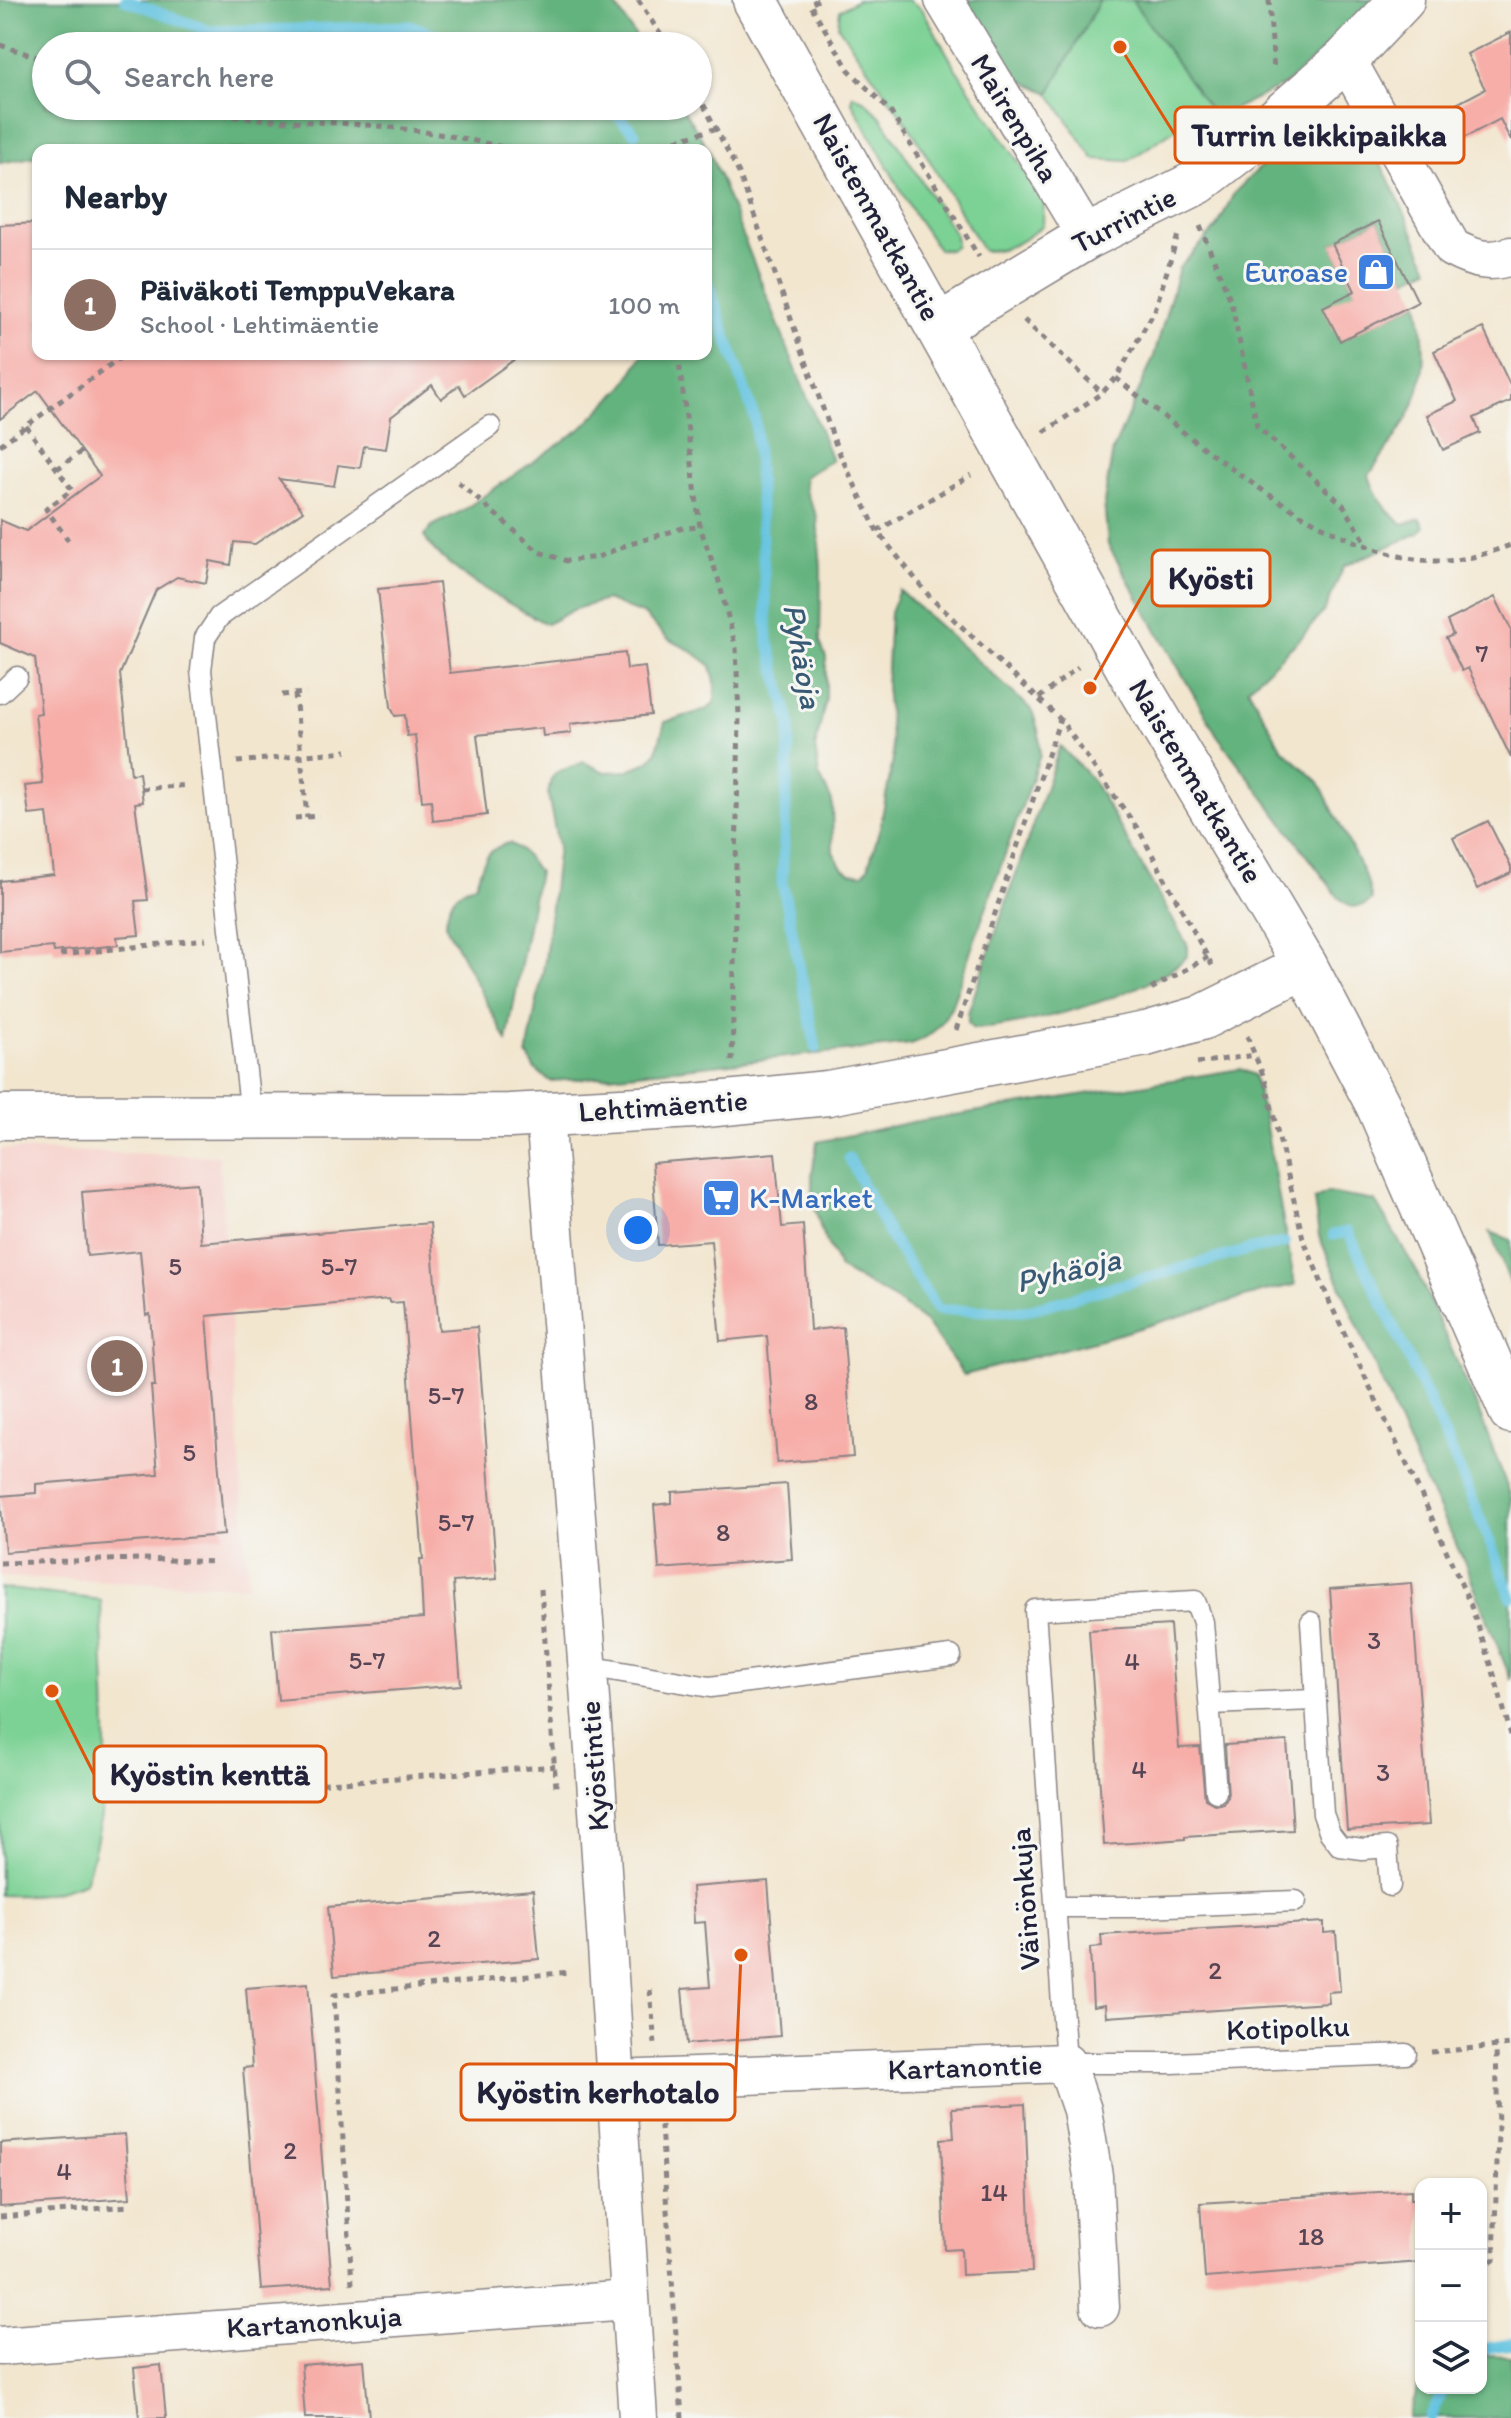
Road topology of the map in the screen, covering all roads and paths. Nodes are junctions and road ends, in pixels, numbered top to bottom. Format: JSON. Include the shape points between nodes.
{"nodes":[{"id":1,"x":638,"y":0,"type":"edge"},
{"id":2,"x":755,"y":0,"type":"edge"},
{"id":3,"x":818,"y":0,"type":"edge"},
{"id":4,"x":944,"y":0,"type":"edge"},
{"id":5,"x":1402,"y":0,"type":"edge"},
{"id":6,"x":659,"y":32,"type":"edge"},
{"id":7,"x":0,"y":45,"type":"edge"},
{"id":8,"x":32,"y":55,"type":"edge"},
{"id":9,"x":1346,"y":59,"type":"junction"},
{"id":10,"x":712,"y":118,"type":"edge"},
{"id":11,"x":298,"y":120,"type":"edge"},
{"id":12,"x":718,"y":128,"type":"junction"},
{"id":13,"x":492,"y":144,"type":"edge"},
{"id":14,"x":662,"y":144,"type":"edge"},
{"id":15,"x":1183,"y":191,"type":"junction"},
{"id":16,"x":1087,"y":237,"type":"junction"},
{"id":17,"x":1511,"y":256,"type":"edge"},
{"id":18,"x":1003,"y":288,"type":"junction"},
{"id":19,"x":939,"y":326,"type":"junction"},
{"id":20,"x":117,"y":360,"type":"edge"},
{"id":21,"x":679,"y":360,"type":"edge"},
{"id":22,"x":1116,"y":378,"type":"junction"},
{"id":23,"x":1102,"y":393,"type":"junction"},
{"id":24,"x":26,"y":426,"type":"junction"},
{"id":25,"x":490,"y":426,"type":"dead end"},
{"id":26,"x":1044,"y":432,"type":"dead end"},
{"id":27,"x":0,"y":445,"type":"edge"},
{"id":28,"x":82,"y":451,"type":"dead end"},
{"id":29,"x":57,"y":469,"type":"junction"},
{"id":30,"x":971,"y":475,"type":"dead end"},
{"id":31,"x":467,"y":490,"type":"dead end"},
{"id":32,"x":700,"y":527,"type":"junction"},
{"id":33,"x":877,"y":531,"type":"junction"},
{"id":34,"x":68,"y":540,"type":"dead end"},
{"id":35,"x":1511,"y":545,"type":"edge"},
{"id":36,"x":1368,"y":547,"type":"junction"},
{"id":37,"x":1078,"y":667,"type":"dead end"},
{"id":38,"x":17,"y":677,"type":"dead end"},
{"id":39,"x":0,"y":693,"type":"edge"},
{"id":40,"x":306,"y":693,"type":"dead end"},
{"id":41,"x":295,"y":694,"type":"junction"},
{"id":42,"x":282,"y":695,"type":"dead end"},
{"id":43,"x":1039,"y":698,"type":"junction"},
{"id":44,"x":1060,"y":719,"type":"junction"},
{"id":45,"x":347,"y":751,"type":"dead end"},
{"id":46,"x":301,"y":756,"type":"junction"},
{"id":47,"x":213,"y":774,"type":"junction"},
{"id":48,"x":141,"y":789,"type":"dead end"},
{"id":49,"x":319,"y":816,"type":"dead end"},
{"id":50,"x":307,"y":817,"type":"junction"},
{"id":51,"x":295,"y":818,"type":"dead end"},
{"id":52,"x":230,"y":936,"type":"junction"},
{"id":53,"x":60,"y":955,"type":"dead end"},
{"id":54,"x":1305,"y":966,"type":"junction"},
{"id":55,"x":1232,"y":1005,"type":"junction"},
{"id":56,"x":955,"y":1032,"type":"dead end"},
{"id":57,"x":1256,"y":1055,"type":"junction"},
{"id":58,"x":1185,"y":1065,"type":"dead end"},
{"id":59,"x":734,"y":1101,"type":"junction"},
{"id":60,"x":545,"y":1114,"type":"junction"},
{"id":61,"x":251,"y":1116,"type":"junction"},
{"id":62,"x":0,"y":1117,"type":"edge"},
{"id":63,"x":1511,"y":1411,"type":"edge"},
{"id":64,"x":214,"y":1562,"type":"dead end"},
{"id":65,"x":0,"y":1563,"type":"edge"},
{"id":66,"x":540,"y":1581,"type":"dead end"},
{"id":67,"x":1311,"y":1622,"type":"dead end"},
{"id":68,"x":951,"y":1656,"type":"dead end"},
{"id":69,"x":587,"y":1666,"type":"junction"},
{"id":70,"x":1315,"y":1700,"type":"junction"},
{"id":71,"x":1210,"y":1704,"type":"junction"},
{"id":72,"x":1511,"y":1735,"type":"edge"},
{"id":73,"x":595,"y":1764,"type":"junction"},
{"id":74,"x":555,"y":1766,"type":"junction"},
{"id":75,"x":106,"y":1783,"type":"dead end"},
{"id":76,"x":1216,"y":1792,"type":"dead end"},
{"id":77,"x":557,"y":1798,"type":"dead end"},
{"id":78,"x":1390,"y":1886,"type":"dead end"},
{"id":79,"x":1296,"y":1901,"type":"dead end"},
{"id":80,"x":1056,"y":1907,"type":"junction"},
{"id":81,"x":650,"y":1983,"type":"dead end"},
{"id":82,"x":571,"y":1988,"type":"dead end"},
{"id":83,"x":1511,"y":2045,"type":"edge"},
{"id":84,"x":1496,"y":2047,"type":"junction"},
{"id":85,"x":1406,"y":2054,"type":"joint"},
{"id":86,"x":1066,"y":2063,"type":"junction"},
{"id":87,"x":657,"y":2078,"type":"junction"},
{"id":88,"x":616,"y":2080,"type":"junction"},
{"id":89,"x":128,"y":2206,"type":"dead end"},
{"id":90,"x":0,"y":2217,"type":"edge"},
{"id":91,"x":1487,"y":2264,"type":"edge"},
{"id":92,"x":353,"y":2297,"type":"dead end"},
{"id":93,"x":629,"y":2300,"type":"junction"},
{"id":94,"x":1100,"y":2307,"type":"dead end"},
{"id":95,"x":0,"y":2346,"type":"edge"},
{"id":96,"x":638,"y":2418,"type":"edge"},
{"id":97,"x":682,"y":2418,"type":"edge"}],
"edges":[{"from":1,"to":6,"type":"path"},
{"from":2,"to":19,"type":"street","name":"Naistenmatkantie"},
{"from":3,"to":18,"type":"path","via":[[810,4],[849,70],[890,111]]},
{"from":4,"to":16,"type":"street","name":"Mairenpiha"},
{"from":5,"to":9,"type":"street","name":"Turrintie"},
{"from":7,"to":8,"type":"path"},
{"from":9,"to":15,"type":"street","name":"Turrintie","via":[[1260,134]]},
{"from":9,"to":17,"type":"street","via":[[1452,248],[1472,259]]},
{"from":10,"to":12,"type":"path"},
{"from":11,"to":13,"type":"path"},
{"from":12,"to":14,"type":"path"},
{"from":12,"to":33,"type":"path","via":[[837,448]]},
{"from":15,"to":16,"type":"street","name":"Turrintie"},
{"from":15,"to":22,"type":"path","via":[[1179,233],[1155,310]]},
{"from":15,"to":36,"type":"path","via":[[1231,301],[1257,426],[1344,506]]},
{"from":16,"to":18,"type":"street","name":"Turrintie"},
{"from":18,"to":19,"type":"street","name":"Turrintie"},
{"from":18,"to":23,"type":"path","via":[[1028,325]]},
{"from":19,"to":54,"type":"street","name":"Naistenmatkantie","via":[[1128,668]]},
{"from":20,"to":24,"type":"path"},
{"from":21,"to":32,"type":"path"},
{"from":22,"to":23,"type":"path"},
{"from":22,"to":36,"type":"path","via":[[1283,504]]},
{"from":23,"to":26,"type":"path"},
{"from":24,"to":27,"type":"path"},
{"from":24,"to":29,"type":"path"},
{"from":25,"to":47,"type":"lane","via":[[219,617],[205,638],[201,670]]},
{"from":28,"to":29,"type":"path"},
{"from":29,"to":34,"type":"path","via":[[72,490],[46,509]]},
{"from":30,"to":33,"type":"path"},
{"from":31,"to":32,"type":"path","via":[[539,552],[567,561]]},
{"from":32,"to":59,"type":"path","via":[[737,662]]},
{"from":33,"to":43,"type":"path","via":[[930,597]]},
{"from":35,"to":36,"type":"path","via":[[1469,559],[1434,561]]},
{"from":37,"to":43,"type":"path"},
{"from":38,"to":39,"type":"lane"},
{"from":40,"to":41,"type":"path"},
{"from":41,"to":42,"type":"path"},
{"from":41,"to":46,"type":"path"},
{"from":43,"to":44,"type":"path"},
{"from":44,"to":55,"type":"path","via":[[1140,832]]},
{"from":44,"to":56,"type":"path"},
{"from":45,"to":46,"type":"path"},
{"from":46,"to":47,"type":"path"},
{"from":46,"to":50,"type":"path"},
{"from":47,"to":48,"type":"path"},
{"from":47,"to":52,"type":"lane"},
{"from":49,"to":50,"type":"path"},
{"from":50,"to":51,"type":"path"},
{"from":52,"to":53,"type":"path"},
{"from":52,"to":61,"type":"lane"},
{"from":54,"to":55,"type":"street","name":"Lehtimäentie"},
{"from":54,"to":63,"type":"street","name":"Naistenmatkantie","via":[[1378,1105]]},
{"from":55,"to":57,"type":"path"},
{"from":55,"to":59,"type":"street","name":"Lehtimäentie","via":[[1190,1022],[1093,1046],[828,1093]]},
{"from":57,"to":58,"type":"path"},
{"from":57,"to":72,"type":"path","via":[[1303,1238],[1471,1606]]},
{"from":59,"to":60,"type":"street","name":"Lehtimäentie"},
{"from":60,"to":61,"type":"street","name":"Lehtimäentie"},
{"from":60,"to":69,"type":"street","name":"Kyöstintie"},
{"from":61,"to":62,"type":"street","name":"Lehtimäentie"},
{"from":64,"to":65,"type":"path"},
{"from":66,"to":74,"type":"path"},
{"from":67,"to":70,"type":"lane"},
{"from":68,"to":69,"type":"lane","via":[[710,1687]]},
{"from":69,"to":73,"type":"street","name":"Kyöstintie"},
{"from":70,"to":71,"type":"lane"},
{"from":70,"to":78,"type":"lane","via":[[1323,1814],[1330,1833],[1340,1846],[1387,1847]]},
{"from":71,"to":76,"type":"lane"},
{"from":71,"to":80,"type":"lane","name":"Väinönkuja","via":[[1203,1622],[1195,1601],[1035,1610]]},
{"from":73,"to":74,"type":"path"},
{"from":73,"to":88,"type":"street","name":"Kyöstintie"},
{"from":74,"to":75,"type":"path","via":[[274,1787]]},
{"from":74,"to":77,"type":"path"},
{"from":79,"to":80,"type":"lane"},
{"from":80,"to":86,"type":"lane","name":"Väinönkuja"},
{"from":81,"to":87,"type":"path"},
{"from":82,"to":92,"type":"path","via":[[570,1972],[334,1995]]},
{"from":83,"to":84,"type":"path"},
{"from":84,"to":85,"type":"path"},
{"from":84,"to":91,"type":"path","via":[[1494,2260]]},
{"from":85,"to":86,"type":"lane","name":"Kotipolku"},
{"from":86,"to":87,"type":"street","name":"Kartanontie"},
{"from":86,"to":94,"type":"street","name":"Kartanontie","via":[[1082,2110],[1093,2176]]},
{"from":87,"to":88,"type":"street","name":"Kartanontie"},
{"from":87,"to":97,"type":"path"},
{"from":88,"to":93,"type":"street","name":"Kyöstintie"},
{"from":89,"to":90,"type":"path"},
{"from":93,"to":95,"type":"street","name":"Kartanonkuja"},
{"from":93,"to":96,"type":"street","name":"Kyöstintie"}]}
